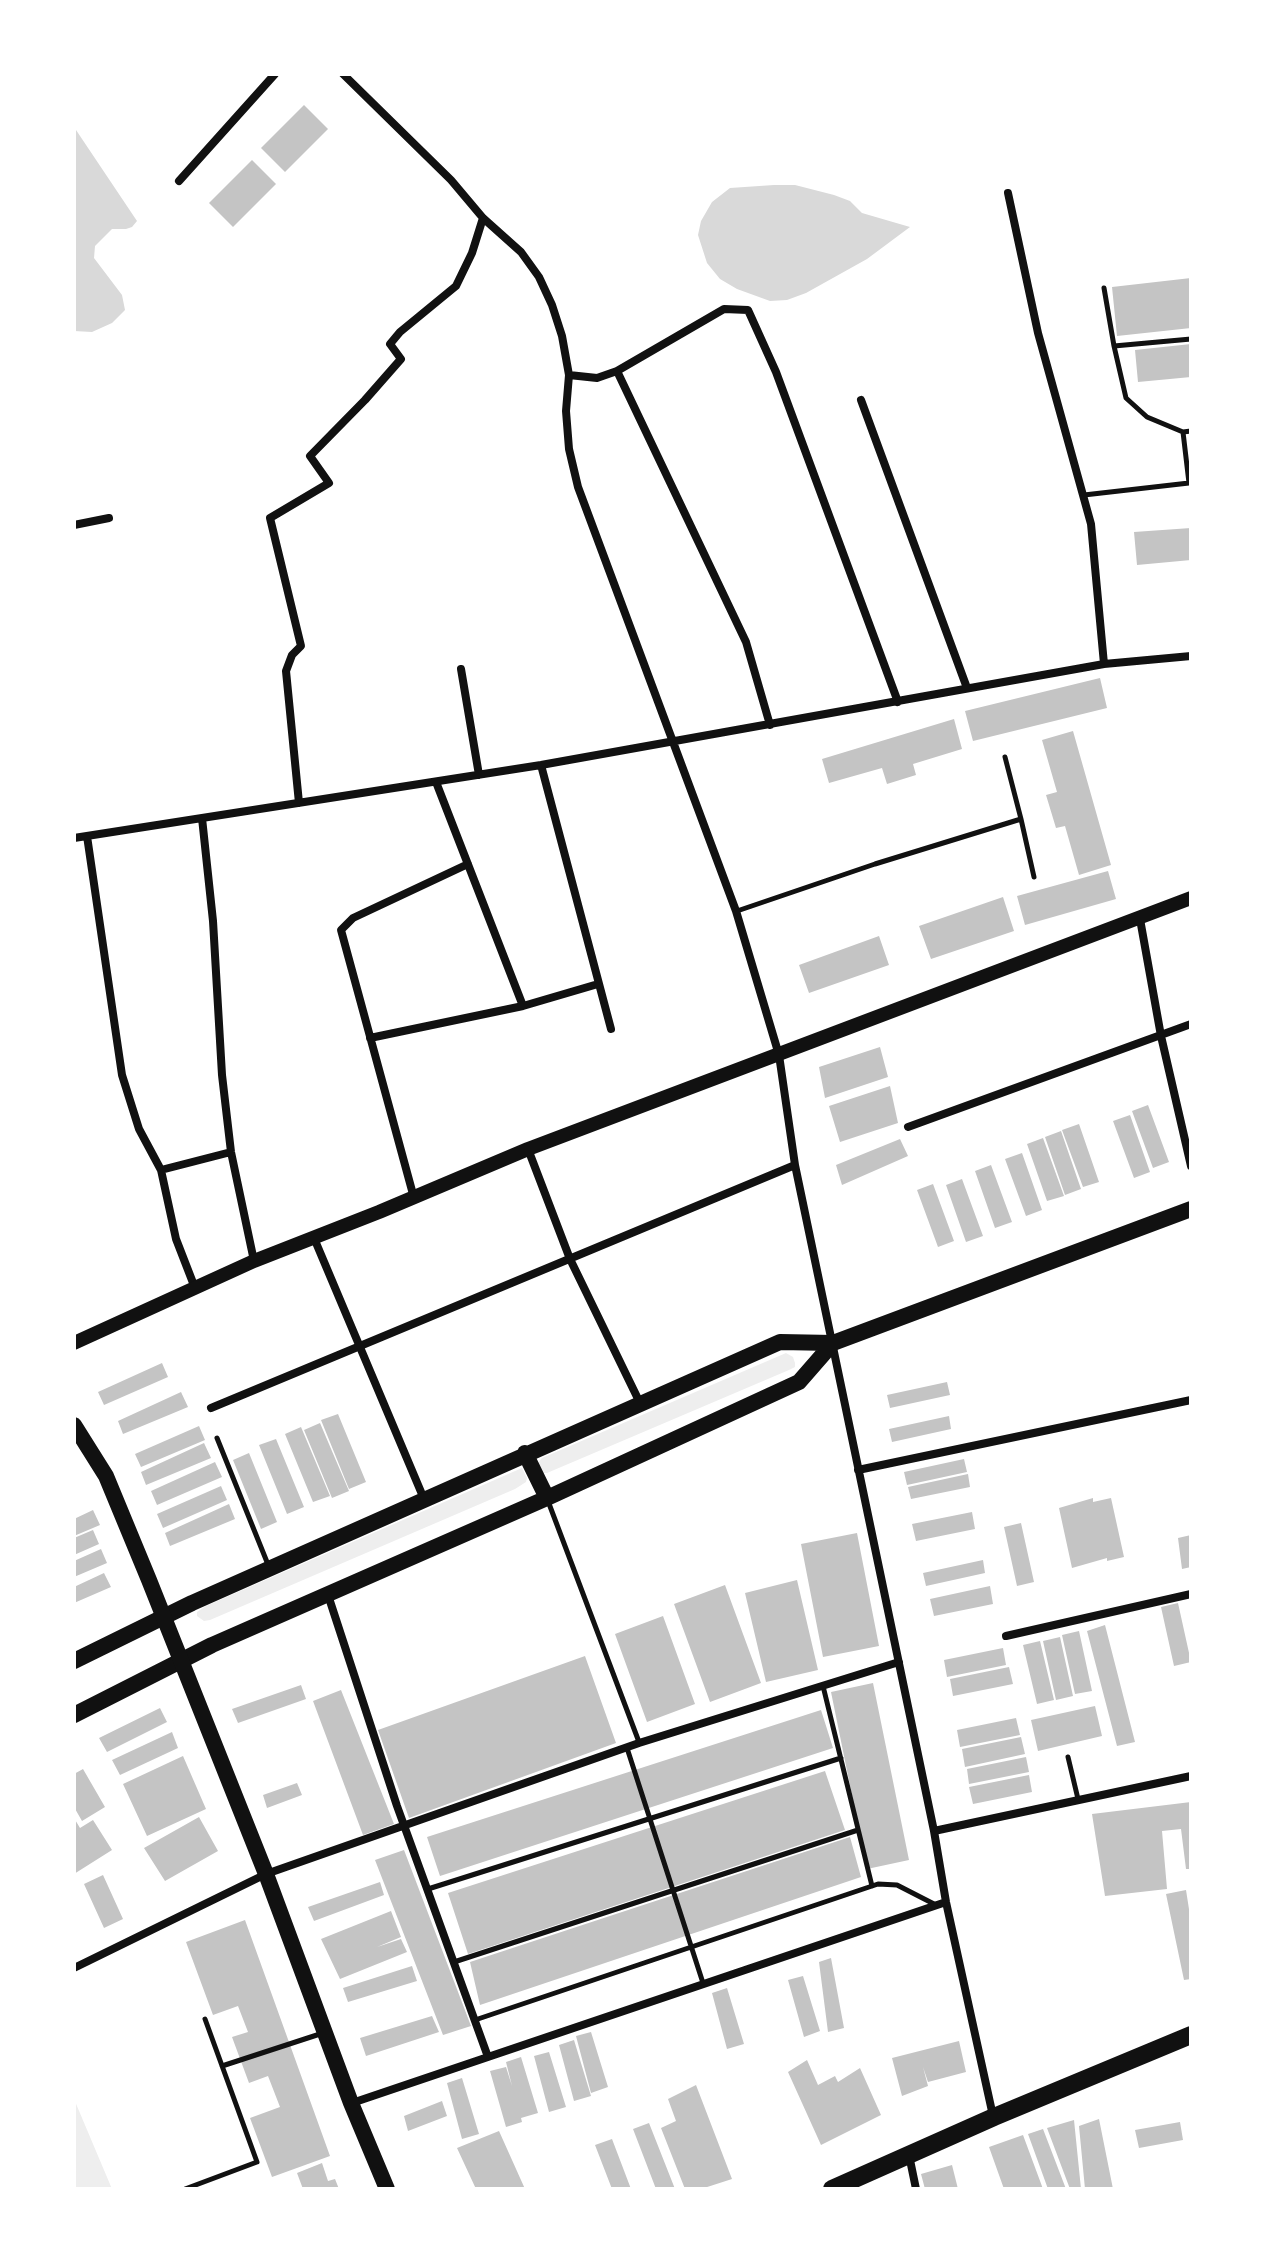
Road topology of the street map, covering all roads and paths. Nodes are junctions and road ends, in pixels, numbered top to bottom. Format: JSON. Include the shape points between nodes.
{"nodes":[{"id":1,"x":275,"y":74,"type":"edge"},
{"id":2,"x":343,"y":74,"type":"edge"},
{"id":3,"x":179,"y":181,"type":"dead end"},
{"id":4,"x":1008,"y":193,"type":"dead end"},
{"id":5,"x":483,"y":218,"type":"junction"},
{"id":6,"x":1104,"y":288,"type":"dead end"},
{"id":7,"x":1191,"y":339,"type":"edge"},
{"id":8,"x":1114,"y":346,"type":"junction"},
{"id":9,"x":617,"y":371,"type":"junction"},
{"id":10,"x":569,"y":375,"type":"junction"},
{"id":11,"x":861,"y":400,"type":"dead end"},
{"id":12,"x":1191,"y":431,"type":"edge"},
{"id":13,"x":1183,"y":432,"type":"junction"},
{"id":14,"x":1083,"y":495,"type":"junction"},
{"id":15,"x":109,"y":518,"type":"dead end"},
{"id":16,"x":74,"y":525,"type":"edge"},
{"id":17,"x":1191,"y":656,"type":"edge"},
{"id":18,"x":1104,"y":664,"type":"junction"},
{"id":19,"x":461,"y":669,"type":"dead end"},
{"id":20,"x":967,"y":688,"type":"junction"},
{"id":21,"x":898,"y":702,"type":"junction"},
{"id":22,"x":770,"y":725,"type":"junction"},
{"id":23,"x":672,"y":742,"type":"junction"},
{"id":24,"x":1005,"y":757,"type":"dead end"},
{"id":25,"x":541,"y":765,"type":"junction"},
{"id":26,"x":479,"y":775,"type":"junction"},
{"id":27,"x":436,"y":782,"type":"junction"},
{"id":28,"x":299,"y":803,"type":"junction"},
{"id":29,"x":202,"y":818,"type":"junction"},
{"id":30,"x":1021,"y":819,"type":"junction"},
{"id":31,"x":87,"y":836,"type":"junction"},
{"id":32,"x":74,"y":838,"type":"edge"},
{"id":33,"x":468,"y":864,"type":"junction"},
{"id":34,"x":1034,"y":877,"type":"dead end"},
{"id":35,"x":1191,"y":898,"type":"edge"},
{"id":36,"x":736,"y":911,"type":"junction"},
{"id":37,"x":1140,"y":919,"type":"junction"},
{"id":38,"x":598,"y":984,"type":"junction"},
{"id":39,"x":523,"y":1006,"type":"junction"},
{"id":40,"x":1191,"y":1024,"type":"edge"},
{"id":41,"x":611,"y":1029,"type":"dead end"},
{"id":42,"x":1161,"y":1036,"type":"junction"},
{"id":43,"x":370,"y":1038,"type":"junction"},
{"id":44,"x":779,"y":1055,"type":"junction"},
{"id":45,"x":908,"y":1127,"type":"dead end"},
{"id":46,"x":528,"y":1149,"type":"junction"},
{"id":47,"x":231,"y":1152,"type":"junction"},
{"id":48,"x":795,"y":1165,"type":"junction"},
{"id":49,"x":1191,"y":1166,"type":"edge"},
{"id":50,"x":161,"y":1170,"type":"junction"},
{"id":51,"x":414,"y":1198,"type":"junction"},
{"id":52,"x":1191,"y":1209,"type":"edge"},
{"id":53,"x":314,"y":1238,"type":"junction"},
{"id":54,"x":570,"y":1259,"type":"junction"},
{"id":55,"x":254,"y":1261,"type":"junction"},
{"id":56,"x":195,"y":1288,"type":"junction"},
{"id":57,"x":74,"y":1343,"type":"edge"},
{"id":58,"x":833,"y":1343,"type":"junction"},
{"id":59,"x":360,"y":1346,"type":"junction"},
{"id":60,"x":1191,"y":1400,"type":"edge"},
{"id":61,"x":640,"y":1403,"type":"junction"},
{"id":62,"x":211,"y":1408,"type":"dead end"},
{"id":63,"x":74,"y":1425,"type":"edge"},
{"id":64,"x":217,"y":1438,"type":"dead end"},
{"id":65,"x":525,"y":1453,"type":"junction"},
{"id":66,"x":858,"y":1470,"type":"junction"},
{"id":67,"x":547,"y":1498,"type":"junction"},
{"id":68,"x":424,"y":1499,"type":"junction"},
{"id":69,"x":269,"y":1568,"type":"junction"},
{"id":70,"x":1191,"y":1594,"type":"edge"},
{"id":71,"x":328,"y":1595,"type":"junction"},
{"id":72,"x":163,"y":1617,"type":"junction"},
{"id":73,"x":1006,"y":1636,"type":"dead end"},
{"id":74,"x":74,"y":1661,"type":"edge"},
{"id":75,"x":181,"y":1661,"type":"junction"},
{"id":76,"x":899,"y":1662,"type":"junction"},
{"id":77,"x":823,"y":1686,"type":"junction"},
{"id":78,"x":74,"y":1715,"type":"edge"},
{"id":79,"x":639,"y":1743,"type":"junction"},
{"id":80,"x":627,"y":1748,"type":"junction"},
{"id":81,"x":1068,"y":1757,"type":"dead end"},
{"id":82,"x":841,"y":1758,"type":"junction"},
{"id":83,"x":1191,"y":1776,"type":"edge"},
{"id":84,"x":1079,"y":1800,"type":"junction"},
{"id":85,"x":650,"y":1819,"type":"junction"},
{"id":86,"x":405,"y":1825,"type":"junction"},
{"id":87,"x":858,"y":1830,"type":"junction"},
{"id":88,"x":934,"y":1831,"type":"junction"},
{"id":89,"x":266,"y":1874,"type":"junction"},
{"id":90,"x":872,"y":1886,"type":"junction"},
{"id":91,"x":428,"y":1889,"type":"junction"},
{"id":92,"x":674,"y":1891,"type":"junction"},
{"id":93,"x":946,"y":1902,"type":"junction"},
{"id":94,"x":936,"y":1905,"type":"junction"},
{"id":95,"x":692,"y":1947,"type":"junction"},
{"id":96,"x":454,"y":1962,"type":"junction"},
{"id":97,"x":74,"y":1968,"type":"edge"},
{"id":98,"x":703,"y":1983,"type":"junction"},
{"id":99,"x":205,"y":2019,"type":"dead end"},
{"id":100,"x":475,"y":2020,"type":"junction"},
{"id":101,"x":325,"y":2033,"type":"junction"},
{"id":102,"x":1191,"y":2035,"type":"edge"},
{"id":103,"x":488,"y":2057,"type":"junction"},
{"id":104,"x":222,"y":2066,"type":"junction"},
{"id":105,"x":351,"y":2103,"type":"junction"},
{"id":106,"x":994,"y":2117,"type":"junction"},
{"id":107,"x":909,"y":2154,"type":"junction"},
{"id":108,"x":185,"y":2189,"type":"edge"},
{"id":109,"x":387,"y":2189,"type":"edge"},
{"id":110,"x":832,"y":2189,"type":"edge"},
{"id":111,"x":916,"y":2189,"type":"edge"}],
"edges":[{"from":1,"to":3,"type":"street"},
{"from":2,"to":5,"type":"street"},
{"from":4,"to":14,"type":"street","via":[[1038,333]]},
{"from":5,"to":10,"type":"street","via":[[521,252],[539,277],[562,336]]},
{"from":5,"to":28,"type":"street","via":[[456,286],[400,332],[390,344],[401,359],[310,456],[329,483],[270,518],[301,646],[286,671]]},
{"from":6,"to":8,"type":"lane"},
{"from":7,"to":8,"type":"lane"},
{"from":8,"to":13,"type":"lane","via":[[1126,398],[1147,417]]},
{"from":9,"to":10,"type":"street","via":[[597,378]]},
{"from":9,"to":21,"type":"street","via":[[724,309],[748,310]]},
{"from":9,"to":22,"type":"street","via":[[746,642]]},
{"from":10,"to":23,"type":"street","via":[[569,449],[578,487]]},
{"from":11,"to":20,"type":"street"},
{"from":12,"to":13,"type":"lane"},
{"from":13,"to":14,"type":"lane","via":[[1189,483]]},
{"from":14,"to":18,"type":"street","via":[[1091,524]]},
{"from":15,"to":16,"type":"street"},
{"from":17,"to":18,"type":"street"},
{"from":18,"to":20,"type":"street"},
{"from":19,"to":26,"type":"street"},
{"from":20,"to":21,"type":"street"},
{"from":21,"to":22,"type":"street"},
{"from":22,"to":23,"type":"street"},
{"from":23,"to":25,"type":"street"},
{"from":23,"to":36,"type":"street"},
{"from":24,"to":30,"type":"lane"},
{"from":25,"to":26,"type":"street"},
{"from":25,"to":38,"type":"street"},
{"from":26,"to":27,"type":"street"},
{"from":27,"to":28,"type":"street"},
{"from":27,"to":33,"type":"street"},
{"from":28,"to":29,"type":"street"},
{"from":29,"to":31,"type":"street"},
{"from":29,"to":47,"type":"street"},
{"from":30,"to":34,"type":"lane"},
{"from":30,"to":36,"type":"lane"},
{"from":31,"to":32,"type":"street"},
{"from":31,"to":50,"type":"street","via":[[122,1075],[139,1129]]},
{"from":33,"to":39,"type":"street"},
{"from":33,"to":43,"type":"street","via":[[353,918],[341,930]]},
{"from":35,"to":37,"type":"street"},
{"from":36,"to":44,"type":"street"},
{"from":37,"to":42,"type":"street"},
{"from":37,"to":44,"type":"street"},
{"from":38,"to":39,"type":"street"},
{"from":38,"to":41,"type":"street"},
{"from":39,"to":43,"type":"street"},
{"from":40,"to":42,"type":"street"},
{"from":42,"to":45,"type":"street"},
{"from":42,"to":49,"type":"street"},
{"from":43,"to":51,"type":"street"},
{"from":44,"to":46,"type":"street"},
{"from":44,"to":48,"type":"street"},
{"from":46,"to":51,"type":"street"},
{"from":46,"to":54,"type":"street"},
{"from":47,"to":50,"type":"street"},
{"from":47,"to":55,"type":"street"},
{"from":48,"to":54,"type":"street"},
{"from":48,"to":58,"type":"street"},
{"from":50,"to":56,"type":"street","via":[[176,1239]]},
{"from":51,"to":53,"type":"street"},
{"from":52,"to":58,"type":"main road"},
{"from":53,"to":55,"type":"street"},
{"from":53,"to":59,"type":"street"},
{"from":54,"to":59,"type":"street"},
{"from":54,"to":61,"type":"street"},
{"from":55,"to":56,"type":"street"},
{"from":56,"to":57,"type":"street"},
{"from":58,"to":61,"type":"main road","via":[[780,1342]]},
{"from":58,"to":66,"type":"street"},
{"from":58,"to":67,"type":"main road","via":[[799,1382]]},
{"from":59,"to":62,"type":"street"},
{"from":59,"to":68,"type":"street"},
{"from":60,"to":66,"type":"street"},
{"from":61,"to":65,"type":"main road"},
{"from":63,"to":72,"type":"main road","via":[[106,1476]]},
{"from":64,"to":69,"type":"lane"},
{"from":65,"to":67,"type":"main road"},
{"from":65,"to":68,"type":"main road"},
{"from":66,"to":76,"type":"street"},
{"from":67,"to":71,"type":"main road"},
{"from":67,"to":79,"type":"lane"},
{"from":68,"to":69,"type":"main road"},
{"from":69,"to":72,"type":"main road"},
{"from":70,"to":73,"type":"street"},
{"from":71,"to":75,"type":"main road"},
{"from":71,"to":86,"type":"street"},
{"from":72,"to":74,"type":"main road"},
{"from":72,"to":75,"type":"main road"},
{"from":75,"to":78,"type":"main road"},
{"from":75,"to":89,"type":"main road"},
{"from":76,"to":77,"type":"street"},
{"from":76,"to":88,"type":"street"},
{"from":77,"to":79,"type":"street"},
{"from":77,"to":82,"type":"lane"},
{"from":79,"to":80,"type":"street"},
{"from":80,"to":85,"type":"lane"},
{"from":80,"to":86,"type":"street"},
{"from":81,"to":84,"type":"lane"},
{"from":82,"to":85,"type":"lane"},
{"from":82,"to":87,"type":"lane"},
{"from":83,"to":84,"type":"street"},
{"from":84,"to":88,"type":"street"},
{"from":85,"to":91,"type":"lane"},
{"from":85,"to":92,"type":"lane"},
{"from":86,"to":89,"type":"street"},
{"from":86,"to":91,"type":"street"},
{"from":87,"to":90,"type":"lane"},
{"from":87,"to":92,"type":"lane"},
{"from":88,"to":93,"type":"street"},
{"from":89,"to":97,"type":"street"},
{"from":89,"to":101,"type":"main road"},
{"from":90,"to":94,"type":"lane","via":[[897,1885]]},
{"from":90,"to":95,"type":"lane"},
{"from":91,"to":96,"type":"street"},
{"from":92,"to":95,"type":"lane"},
{"from":92,"to":96,"type":"lane"},
{"from":93,"to":94,"type":"street"},
{"from":93,"to":106,"type":"street"},
{"from":94,"to":98,"type":"street"},
{"from":95,"to":98,"type":"lane"},
{"from":95,"to":100,"type":"lane"},
{"from":96,"to":100,"type":"street"},
{"from":98,"to":103,"type":"street"},
{"from":99,"to":104,"type":"lane"},
{"from":100,"to":103,"type":"street"},
{"from":101,"to":104,"type":"lane"},
{"from":101,"to":105,"type":"main road"},
{"from":102,"to":106,"type":"highway"},
{"from":103,"to":105,"type":"street"},
{"from":104,"to":108,"type":"lane","via":[[257,2162]]},
{"from":105,"to":109,"type":"main road"},
{"from":106,"to":107,"type":"highway"},
{"from":107,"to":110,"type":"highway"},
{"from":107,"to":111,"type":"street"}]}
